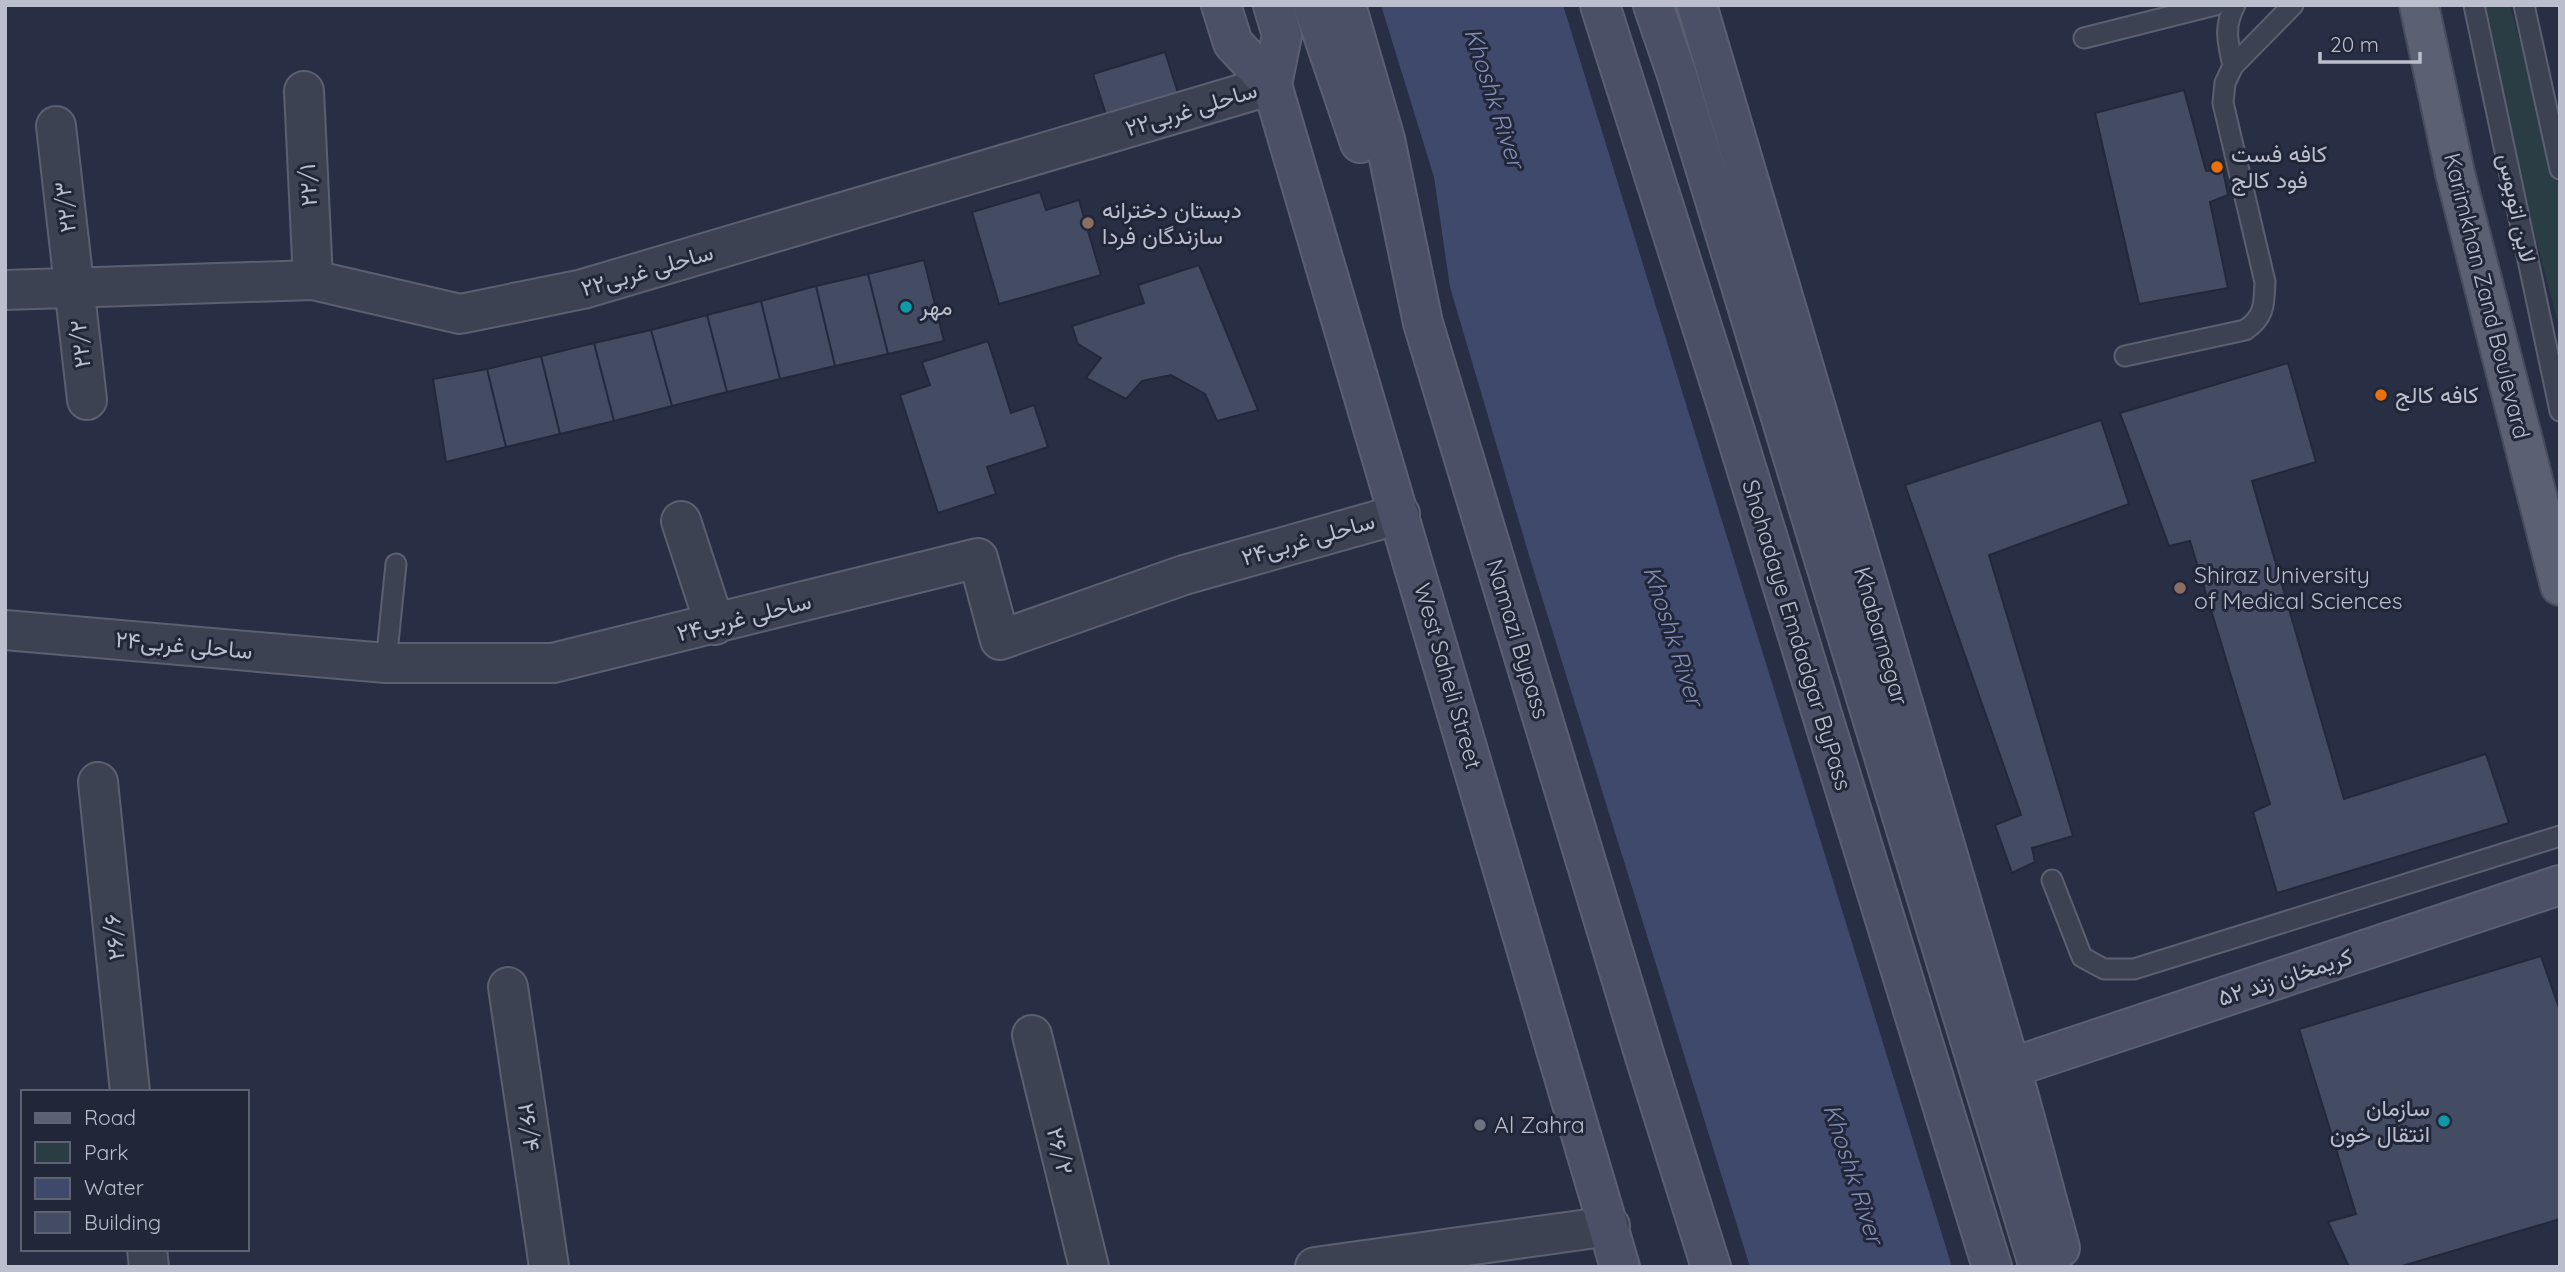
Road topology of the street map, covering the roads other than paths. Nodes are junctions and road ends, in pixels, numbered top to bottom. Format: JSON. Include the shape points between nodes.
{"nodes":[{"id":1,"x":1221,"y":5,"type":"edge"},
{"id":2,"x":1273,"y":5,"type":"edge"},
{"id":3,"x":1313,"y":5,"type":"edge"},
{"id":4,"x":1346,"y":5,"type":"edge"},
{"id":5,"x":1600,"y":5,"type":"edge"},
{"id":6,"x":1653,"y":5,"type":"edge"},
{"id":7,"x":1697,"y":5,"type":"edge"},
{"id":8,"x":2215,"y":5,"type":"edge"},
{"id":9,"x":2235,"y":5,"type":"edge"},
{"id":10,"x":2293,"y":5,"type":"edge"},
{"id":11,"x":2419,"y":5,"type":"edge"},
{"id":12,"x":2474,"y":5,"type":"edge"},
{"id":13,"x":2524,"y":5,"type":"edge"},
{"id":14,"x":2084,"y":38,"type":"dead end"},
{"id":15,"x":2233,"y":66,"type":"junction"},
{"id":16,"x":1272,"y":85,"type":"junction"},
{"id":17,"x":304,"y":91,"type":"dead end"},
{"id":18,"x":55,"y":126,"type":"dead end"},
{"id":19,"x":2560,"y":169,"type":"edge"},
{"id":20,"x":313,"y":280,"type":"junction"},
{"id":21,"x":74,"y":288,"type":"junction"},
{"id":22,"x":5,"y":290,"type":"edge"},
{"id":23,"x":1423,"y":323,"type":"junction"},
{"id":24,"x":2125,"y":356,"type":"dead end"},
{"id":25,"x":86,"y":400,"type":"dead end"},
{"id":26,"x":2560,"y":411,"type":"edge"},
{"id":27,"x":1400,"y":514,"type":"junction"},
{"id":28,"x":681,"y":521,"type":"dead end"},
{"id":29,"x":396,"y":564,"type":"dead end"},
{"id":30,"x":2560,"y":586,"type":"edge"},
{"id":31,"x":715,"y":625,"type":"junction"},
{"id":32,"x":5,"y":630,"type":"edge"},
{"id":33,"x":386,"y":663,"type":"junction"},
{"id":34,"x":97,"y":782,"type":"dead end"},
{"id":35,"x":2560,"y":836,"type":"edge"},
{"id":36,"x":2052,"y":880,"type":"dead end"},
{"id":37,"x":2560,"y":885,"type":"edge"},
{"id":38,"x":508,"y":988,"type":"dead end"},
{"id":39,"x":1032,"y":1035,"type":"dead end"},
{"id":40,"x":2010,"y":1068,"type":"junction"},
{"id":41,"x":131,"y":1090,"type":"edge"},
{"id":42,"x":1610,"y":1226,"type":"junction"},
{"id":43,"x":2060,"y":1263,"type":"edge"},
{"id":44,"x":549,"y":1267,"type":"edge"},
{"id":45,"x":1089,"y":1267,"type":"edge"},
{"id":46,"x":1316,"y":1267,"type":"edge"},
{"id":47,"x":1620,"y":1267,"type":"edge"},
{"id":48,"x":1711,"y":1267,"type":"edge"},
{"id":49,"x":1992,"y":1267,"type":"edge"}],
"edges":[{"from":1,"to":16,"type":"main road","name":"West Saheli Street","via":[[1233,43]]},
{"from":2,"to":16,"type":"main road","name":"West Saheli Street","via":[[1282,35]]},
{"from":3,"to":23,"type":"main road"},
{"from":4,"to":23,"type":"main road","name":"Namazi Bypass","via":[[1385,139]]},
{"from":5,"to":49,"type":"main road","name":"Shohadaye Emdadgar ByPass"},
{"from":6,"to":43,"type":"main road"},
{"from":7,"to":40,"type":"main road","name":"Khabarnegar"},
{"from":8,"to":14,"type":"lane"},
{"from":9,"to":15,"type":"lane","via":[[2228,19],[2227,39]]},
{"from":10,"to":15,"type":"lane"},
{"from":11,"to":30,"type":"main road","name":"Karimkhan Zand Boulevard","via":[[2455,173]]},
{"from":12,"to":26,"type":"lane","name":"لاین اتوبوس"},
{"from":13,"to":19,"type":"lane"},
{"from":15,"to":24,"type":"lane","via":[[2223,103],[2265,282],[2264,307],[2245,330]]},
{"from":16,"to":20,"type":"street","name":"ساحلی غربی۲۲","via":[[583,289],[460,314]]},
{"from":16,"to":27,"type":"main road","name":"West Saheli Street"},
{"from":17,"to":20,"type":"street","name":"۲۲/۱"},
{"from":18,"to":21,"type":"street","name":"۲۲/۳"},
{"from":20,"to":21,"type":"street","name":"ساحلی غربی۲۲"},
{"from":21,"to":22,"type":"street","name":"ساحلی غربی۲۲"},
{"from":21,"to":25,"type":"street","name":"۲۲/۲"},
{"from":23,"to":48,"type":"main road","name":"Namazi Bypass"},
{"from":27,"to":31,"type":"street","name":"ساحلی غربی۲۴","via":[[1184,575],[1000,640],[978,558]]},
{"from":27,"to":42,"type":"main road","name":"West Saheli Street"},
{"from":28,"to":31,"type":"street"},
{"from":29,"to":33,"type":"lane"},
{"from":31,"to":33,"type":"street","name":"ساحلی غربی۲۴","via":[[553,663]]},
{"from":32,"to":33,"type":"street","name":"ساحلی غربی۲۴"},
{"from":34,"to":41,"type":"street","name":"۲۶/۶"},
{"from":35,"to":36,"type":"lane","via":[[2134,970],[2104,969],[2082,957]]},
{"from":37,"to":40,"type":"main road","name":"کریمخان زند ۵۲"},
{"from":38,"to":44,"type":"street","name":"۲۶/۴"},
{"from":39,"to":45,"type":"street","name":"۲۶/۲"},
{"from":40,"to":43,"type":"main road","name":"Khabarnegar"},
{"from":42,"to":46,"type":"street"},
{"from":42,"to":47,"type":"main road","name":"West Saheli Street"}]}
